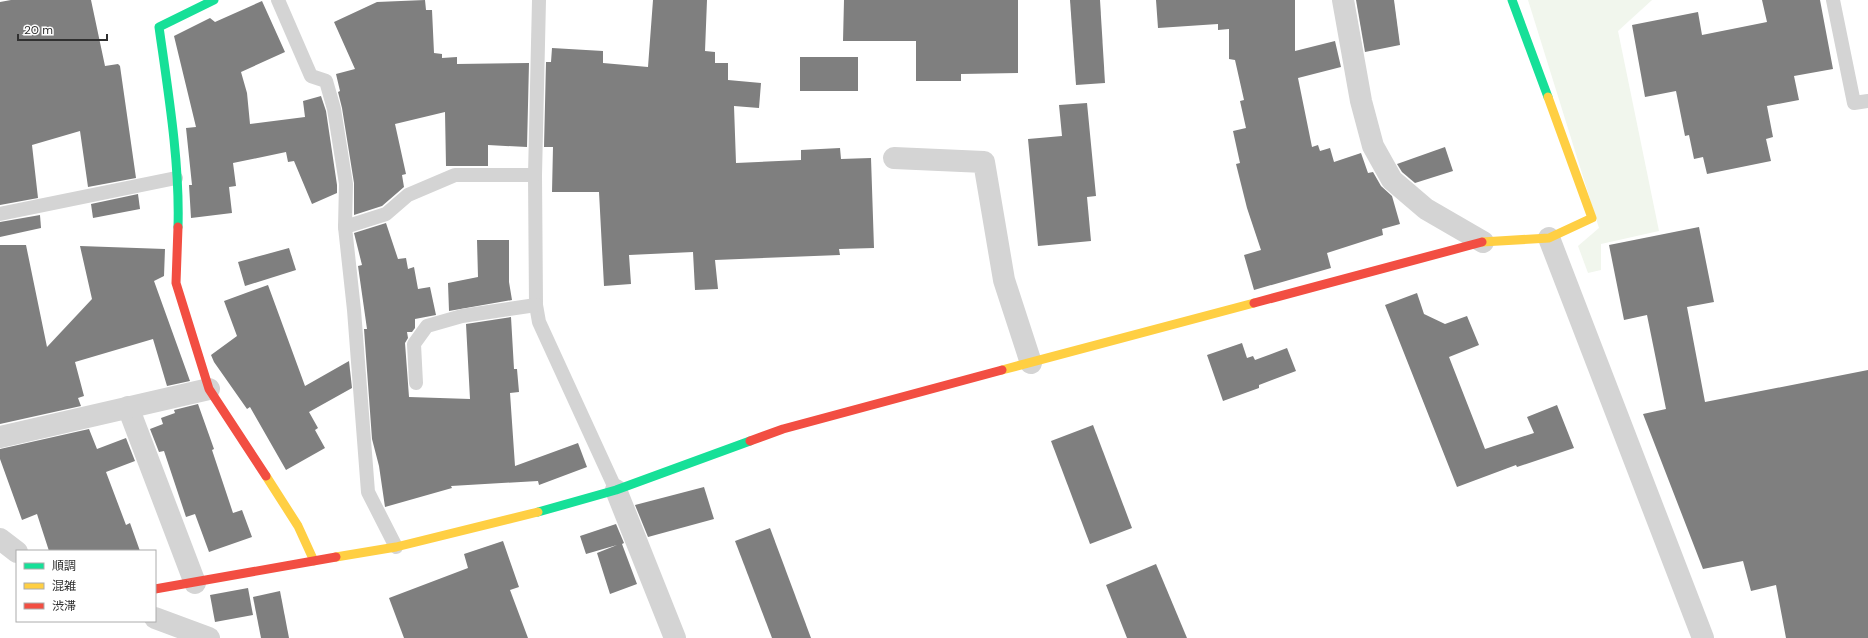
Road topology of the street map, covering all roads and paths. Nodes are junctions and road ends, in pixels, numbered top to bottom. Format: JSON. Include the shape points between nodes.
{"nodes":[{"id":1,"x":214,"y":0,"type":"edge"},
{"id":2,"x":278,"y":0,"type":"edge"},
{"id":3,"x":539,"y":0,"type":"edge"},
{"id":4,"x":1343,"y":0,"type":"edge"},
{"id":5,"x":1512,"y":0,"type":"edge"},
{"id":6,"x":1833,"y":0,"type":"edge"},
{"id":7,"x":1868,"y":100,"type":"edge"},
{"id":8,"x":894,"y":158,"type":"dead end"},
{"id":9,"x":535,"y":175,"type":"junction"},
{"id":10,"x":176,"y":178,"type":"junction"},
{"id":11,"x":0,"y":214,"type":"edge"},
{"id":12,"x":345,"y":227,"type":"junction"},
{"id":13,"x":1548,"y":238,"type":"junction"},
{"id":14,"x":1483,"y":242,"type":"junction"},
{"id":15,"x":536,"y":305,"type":"junction"},
{"id":16,"x":1030,"y":363,"type":"junction"},
{"id":17,"x":416,"y":383,"type":"dead end"},
{"id":18,"x":209,"y":390,"type":"junction"},
{"id":19,"x":128,"y":407,"type":"junction"},
{"id":20,"x":0,"y":437,"type":"edge"},
{"id":21,"x":616,"y":490,"type":"junction"},
{"id":22,"x":0,"y":538,"type":"edge"},
{"id":23,"x":396,"y":547,"type":"junction"},
{"id":24,"x":16,"y":551,"type":"edge"},
{"id":25,"x":314,"y":561,"type":"junction"},
{"id":26,"x":195,"y":583,"type":"junction"},
{"id":27,"x":156,"y":589,"type":"edge"},
{"id":28,"x":156,"y":618,"type":"edge"},
{"id":29,"x":209,"y":638,"type":"edge"},
{"id":30,"x":675,"y":638,"type":"edge"},
{"id":31,"x":1702,"y":638,"type":"edge"}],
"edges":[{"from":1,"to":10,"type":"street","via":[[159,26]]},
{"from":2,"to":12,"type":"lane","via":[[311,76],[326,81],[334,109],[346,184]]},
{"from":3,"to":9,"type":"lane"},
{"from":4,"to":14,"type":"street","via":[[1361,101],[1373,146],[1392,180],[1426,209]]},
{"from":5,"to":13,"type":"street","via":[[1592,218]]},
{"from":6,"to":7,"type":"lane","via":[[1854,103]]},
{"from":8,"to":16,"type":"street","via":[[984,162],[1004,280]]},
{"from":9,"to":12,"type":"lane","via":[[456,175],[408,195],[386,214]]},
{"from":9,"to":15,"type":"lane"},
{"from":10,"to":11,"type":"lane"},
{"from":10,"to":18,"type":"street","via":[[176,283]]},
{"from":12,"to":23,"type":"lane","via":[[368,492]]},
{"from":13,"to":14,"type":"street"},
{"from":13,"to":31,"type":"street"},
{"from":14,"to":16,"type":"street"},
{"from":15,"to":17,"type":"lane","via":[[462,316],[427,326],[414,344]]},
{"from":15,"to":21,"type":"lane","via":[[539,322]]},
{"from":16,"to":21,"type":"street","via":[[784,429]]},
{"from":18,"to":19,"type":"street"},
{"from":18,"to":25,"type":"street","via":[[298,526]]},
{"from":19,"to":20,"type":"street"},
{"from":19,"to":26,"type":"street"},
{"from":21,"to":23,"type":"street"},
{"from":21,"to":30,"type":"street"},
{"from":22,"to":24,"type":"street"},
{"from":23,"to":25,"type":"street"},
{"from":25,"to":26,"type":"street"},
{"from":26,"to":27,"type":"street"},
{"from":28,"to":29,"type":"street"}]}
